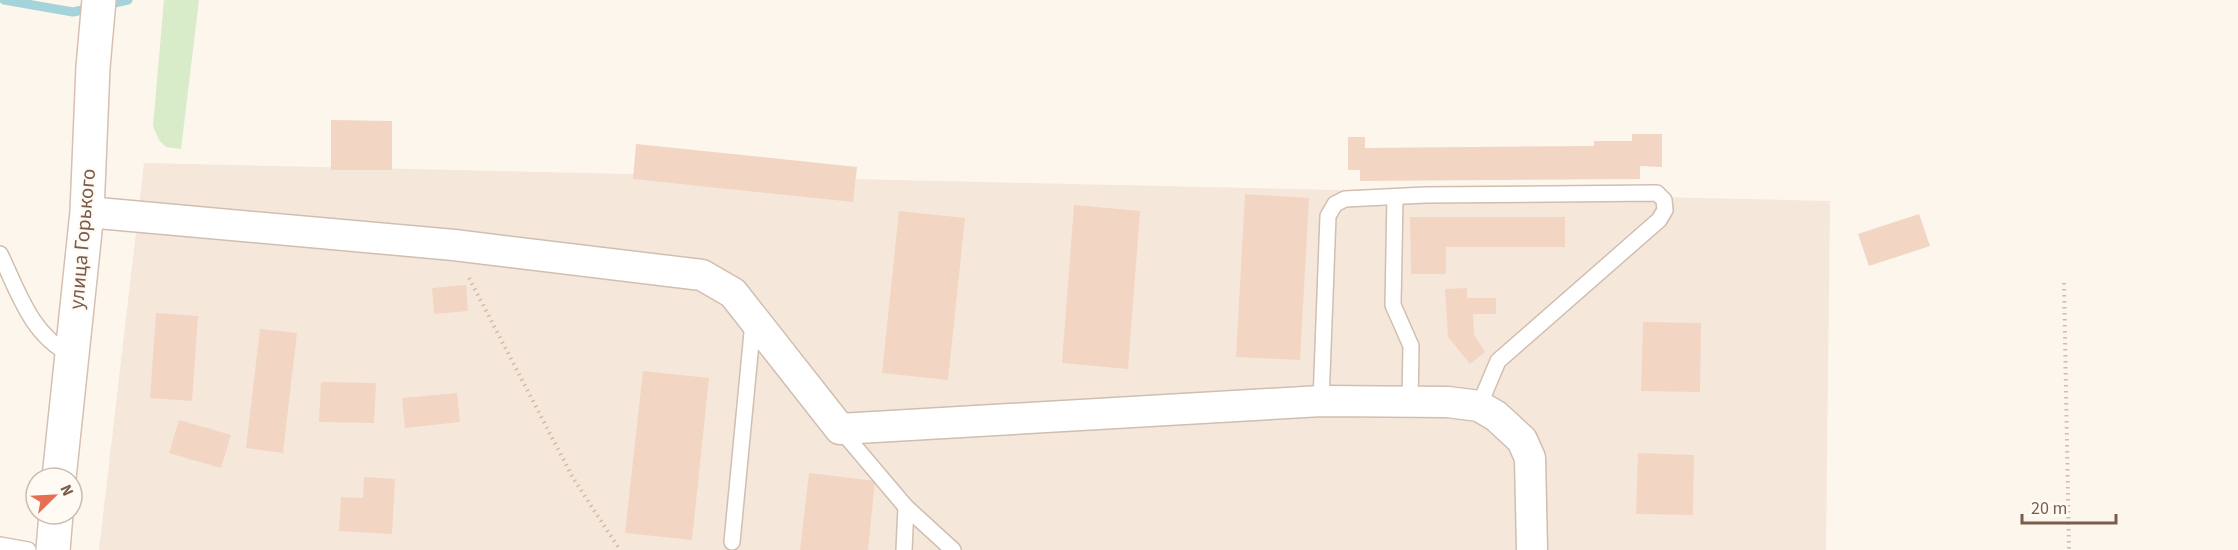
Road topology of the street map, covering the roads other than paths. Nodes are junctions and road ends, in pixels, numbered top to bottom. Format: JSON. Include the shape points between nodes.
{"nodes":[{"id":1,"x":99,"y":0,"type":"edge"},
{"id":2,"x":1395,"y":197,"type":"junction"},
{"id":3,"x":87,"y":212,"type":"junction"},
{"id":4,"x":0,"y":254,"type":"edge"},
{"id":5,"x":754,"y":320,"type":"junction"},
{"id":6,"x":70,"y":354,"type":"junction"},
{"id":7,"x":1321,"y":402,"type":"junction"},
{"id":8,"x":1410,"y":402,"type":"junction"},
{"id":9,"x":1479,"y":406,"type":"junction"},
{"id":10,"x":840,"y":429,"type":"junction"},
{"id":11,"x":60,"y":466,"type":"edge"},
{"id":12,"x":906,"y":507,"type":"junction"},
{"id":13,"x":55,"y":526,"type":"edge"},
{"id":14,"x":732,"y":542,"type":"dead end"},
{"id":15,"x":0,"y":545,"type":"edge"},
{"id":16,"x":28,"y":550,"type":"edge"},
{"id":17,"x":53,"y":550,"type":"edge"},
{"id":18,"x":904,"y":550,"type":"edge"},
{"id":19,"x":953,"y":550,"type":"edge"},
{"id":20,"x":1532,"y":550,"type":"edge"}],
"edges":[{"from":1,"to":3,"type":"main road","name":"улица Горького"},
{"from":2,"to":7,"type":"lane","via":[[1345,199],[1335,204],[1328,216]]},
{"from":2,"to":8,"type":"lane","via":[[1393,304],[1411,346]]},
{"from":2,"to":9,"type":"lane","via":[[1635,192],[1657,193],[1664,200],[1665,210],[1659,220],[1498,361]]},
{"from":3,"to":5,"type":"street","via":[[454,245],[702,275],[733,293]]},
{"from":3,"to":6,"type":"main road","name":"улица Горького"},
{"from":4,"to":6,"type":"lane","via":[[38,330],[53,346]]},
{"from":5,"to":10,"type":"street"},
{"from":5,"to":14,"type":"lane"},
{"from":6,"to":11,"type":"main road","name":"улица Горького"},
{"from":7,"to":8,"type":"street"},
{"from":7,"to":10,"type":"street"},
{"from":8,"to":9,"type":"street"},
{"from":9,"to":20,"type":"street","via":[[1522,440],[1530,458]]},
{"from":10,"to":12,"type":"lane"},
{"from":12,"to":18,"type":"lane"},
{"from":12,"to":19,"type":"lane"},
{"from":13,"to":17,"type":"main road"},
{"from":15,"to":16,"type":"lane"}]}
